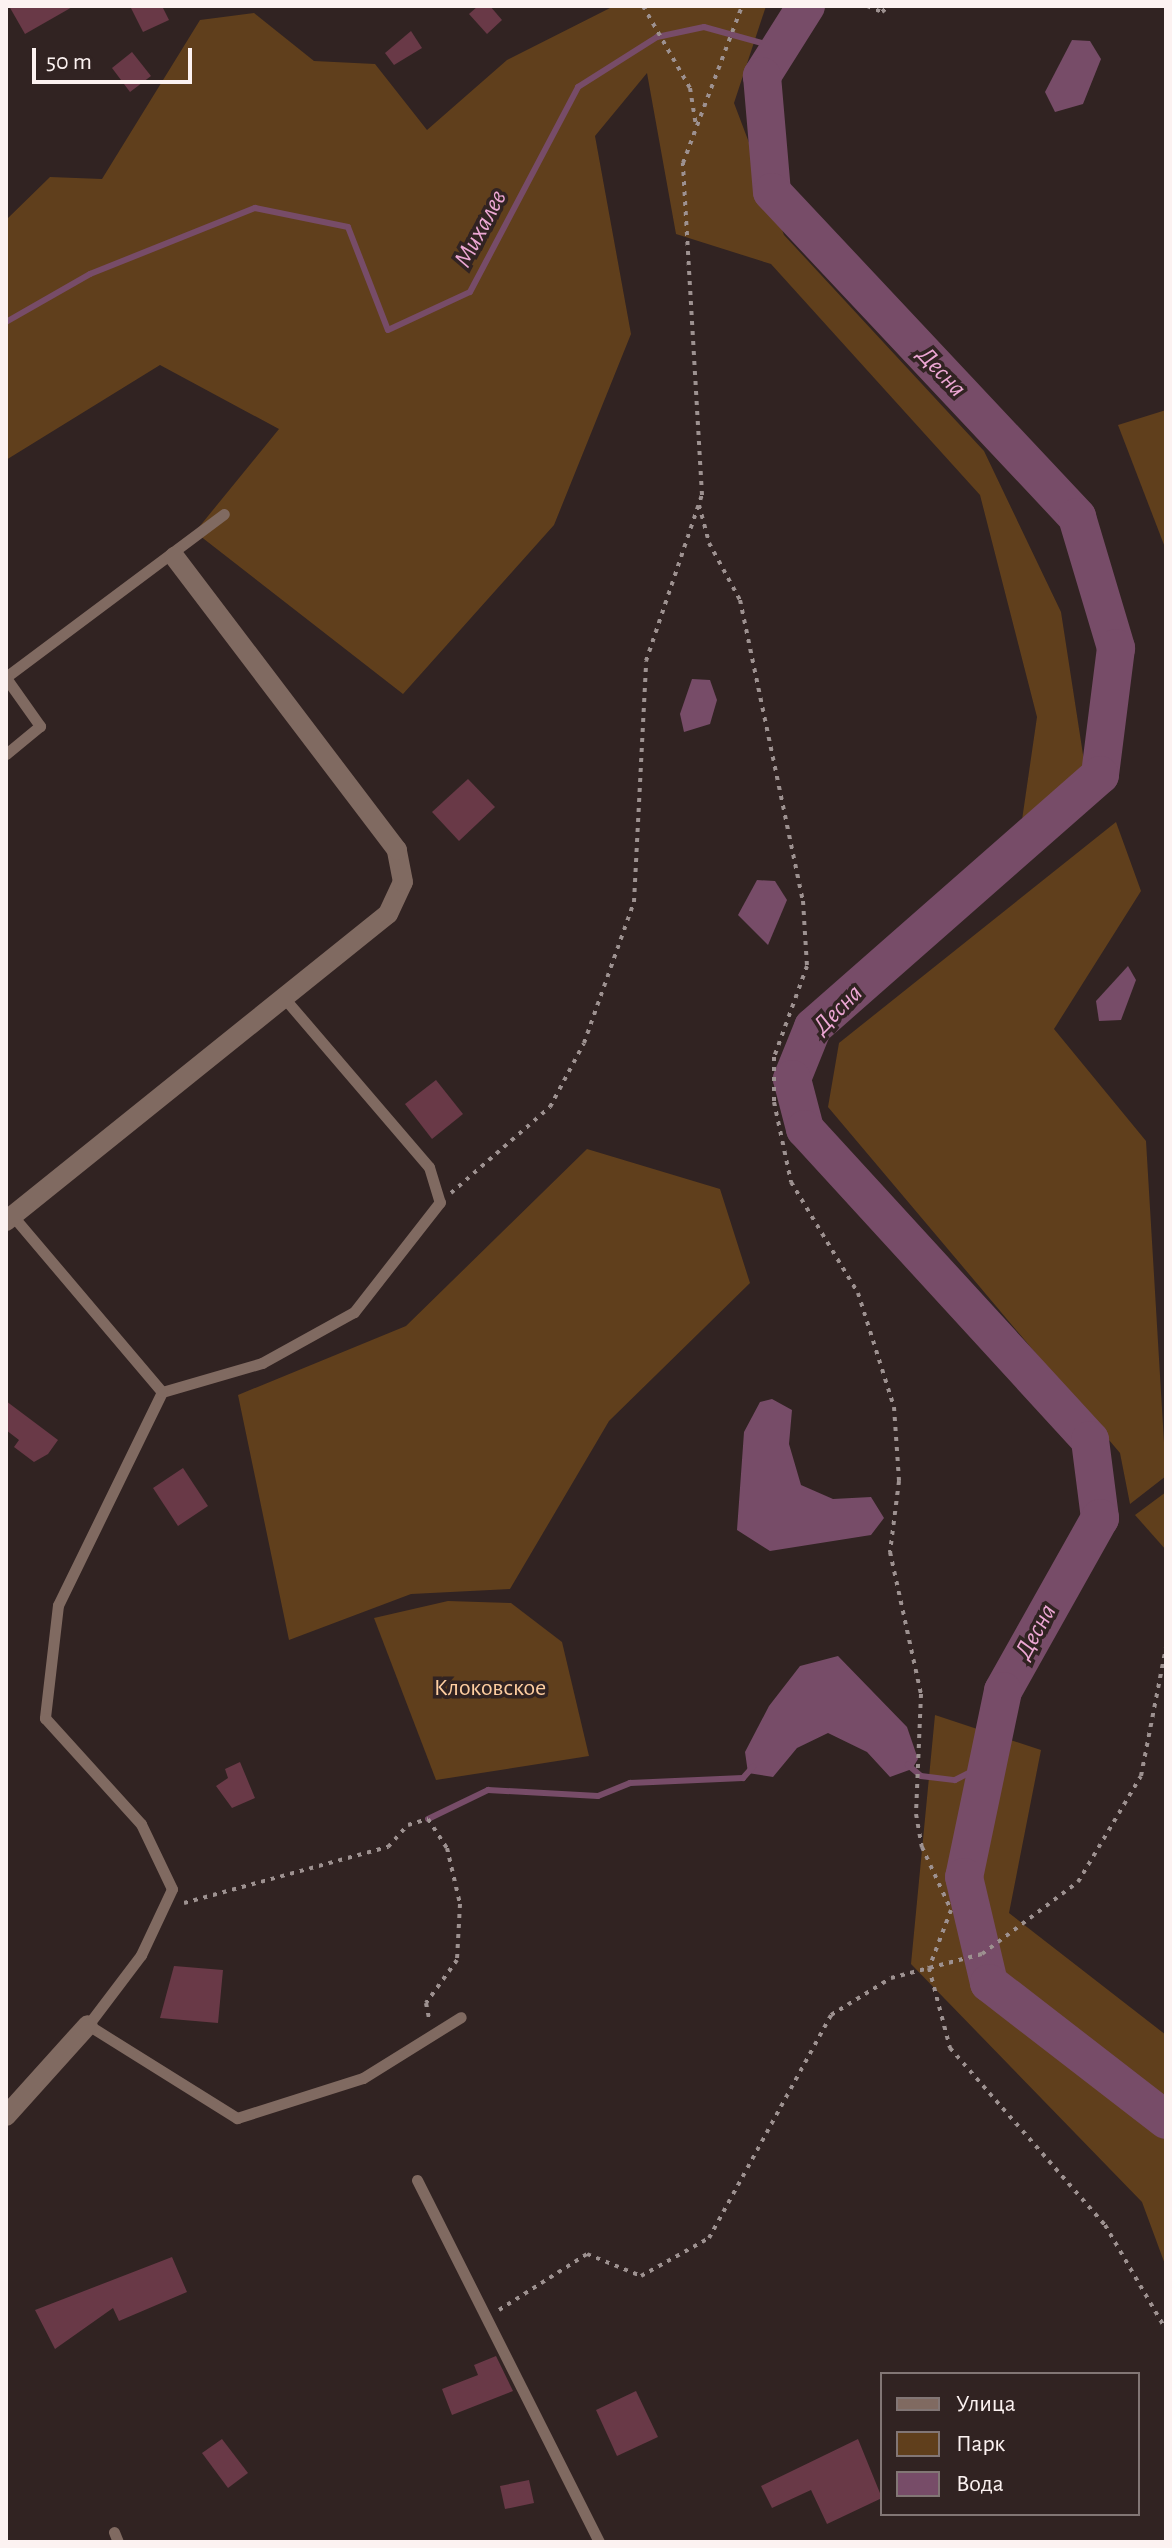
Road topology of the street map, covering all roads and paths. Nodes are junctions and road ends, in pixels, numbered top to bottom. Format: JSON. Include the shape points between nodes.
{"nodes":[{"id":1,"x":643,"y":6,"type":"edge"},
{"id":2,"x":742,"y":6,"type":"edge"},
{"id":3,"x":867,"y":6,"type":"edge"},
{"id":4,"x":889,"y":6,"type":"edge"},
{"id":5,"x":696,"y":129,"type":"junction"},
{"id":6,"x":699,"y":505,"type":"junction"},
{"id":7,"x":224,"y":514,"type":"dead end"},
{"id":8,"x":175,"y":557,"type":"junction"},
{"id":9,"x":6,"y":678,"type":"edge"},
{"id":10,"x":6,"y":754,"type":"edge"},
{"id":11,"x":285,"y":999,"type":"junction"},
{"id":12,"x":440,"y":1202,"type":"junction"},
{"id":13,"x":9,"y":1218,"type":"edge"},
{"id":14,"x":162,"y":1392,"type":"junction"},
{"id":15,"x":1166,"y":1647,"type":"edge"},
{"id":16,"x":164,"y":1913,"type":"junction"},
{"id":17,"x":929,"y":1968,"type":"junction"},
{"id":18,"x":461,"y":2017,"type":"dead end"},
{"id":19,"x":88,"y":2025,"type":"junction"},
{"id":20,"x":433,"y":2035,"type":"junction"},
{"id":21,"x":6,"y":2116,"type":"edge"},
{"id":22,"x":417,"y":2180,"type":"dead end"},
{"id":23,"x":486,"y":2317,"type":"junction"},
{"id":24,"x":1166,"y":2330,"type":"edge"},
{"id":25,"x":599,"y":2542,"type":"edge"}],
"edges":[{"from":1,"to":5,"type":"path","via":[[690,88]]},
{"from":2,"to":5,"type":"path"},
{"from":3,"to":4,"type":"path","via":[[882,12]]},
{"from":5,"to":6,"type":"path","via":[[683,163]]},
{"from":6,"to":12,"type":"path","via":[[646,661],[634,902],[584,1043],[550,1107]]},
{"from":6,"to":17,"type":"path","via":[[709,543],[740,600],[803,901],[807,966],[774,1057],[774,1102],[791,1182],[858,1293],[894,1407],[899,1481],[890,1552],[921,1694],[916,1814],[922,1847],[951,1910]]},
{"from":7,"to":8,"type":"lane"},
{"from":8,"to":9,"type":"lane"},
{"from":8,"to":11,"type":"street","via":[[397,850],[403,882],[388,914]]},
{"from":9,"to":10,"type":"lane","via":[[40,726]]},
{"from":11,"to":12,"type":"lane","via":[[429,1167]]},
{"from":11,"to":13,"type":"street"},
{"from":12,"to":14,"type":"lane","via":[[354,1312],[262,1363]]},
{"from":13,"to":14,"type":"lane"},
{"from":14,"to":16,"type":"lane","via":[[58,1605],[45,1718],[141,1824],[172,1889]]},
{"from":15,"to":17,"type":"path","via":[[1141,1776],[1078,1882],[982,1954]]},
{"from":16,"to":19,"type":"lane"},
{"from":16,"to":20,"type":"path","via":[[278,1876],[301,1877],[313,1863],[388,1847],[408,1825],[428,1819],[447,1848],[460,1904],[457,1960],[426,2003]]},
{"from":17,"to":23,"type":"path","via":[[891,1978],[831,2015],[709,2238],[641,2276],[587,2254],[547,2286]]},
{"from":17,"to":24,"type":"path","via":[[950,2048],[1105,2225]]},
{"from":18,"to":20,"type":"lane"},
{"from":19,"to":20,"type":"lane","via":[[237,2118],[363,2078]]},
{"from":19,"to":21,"type":"street"},
{"from":22,"to":23,"type":"lane"},
{"from":23,"to":25,"type":"lane"}]}
